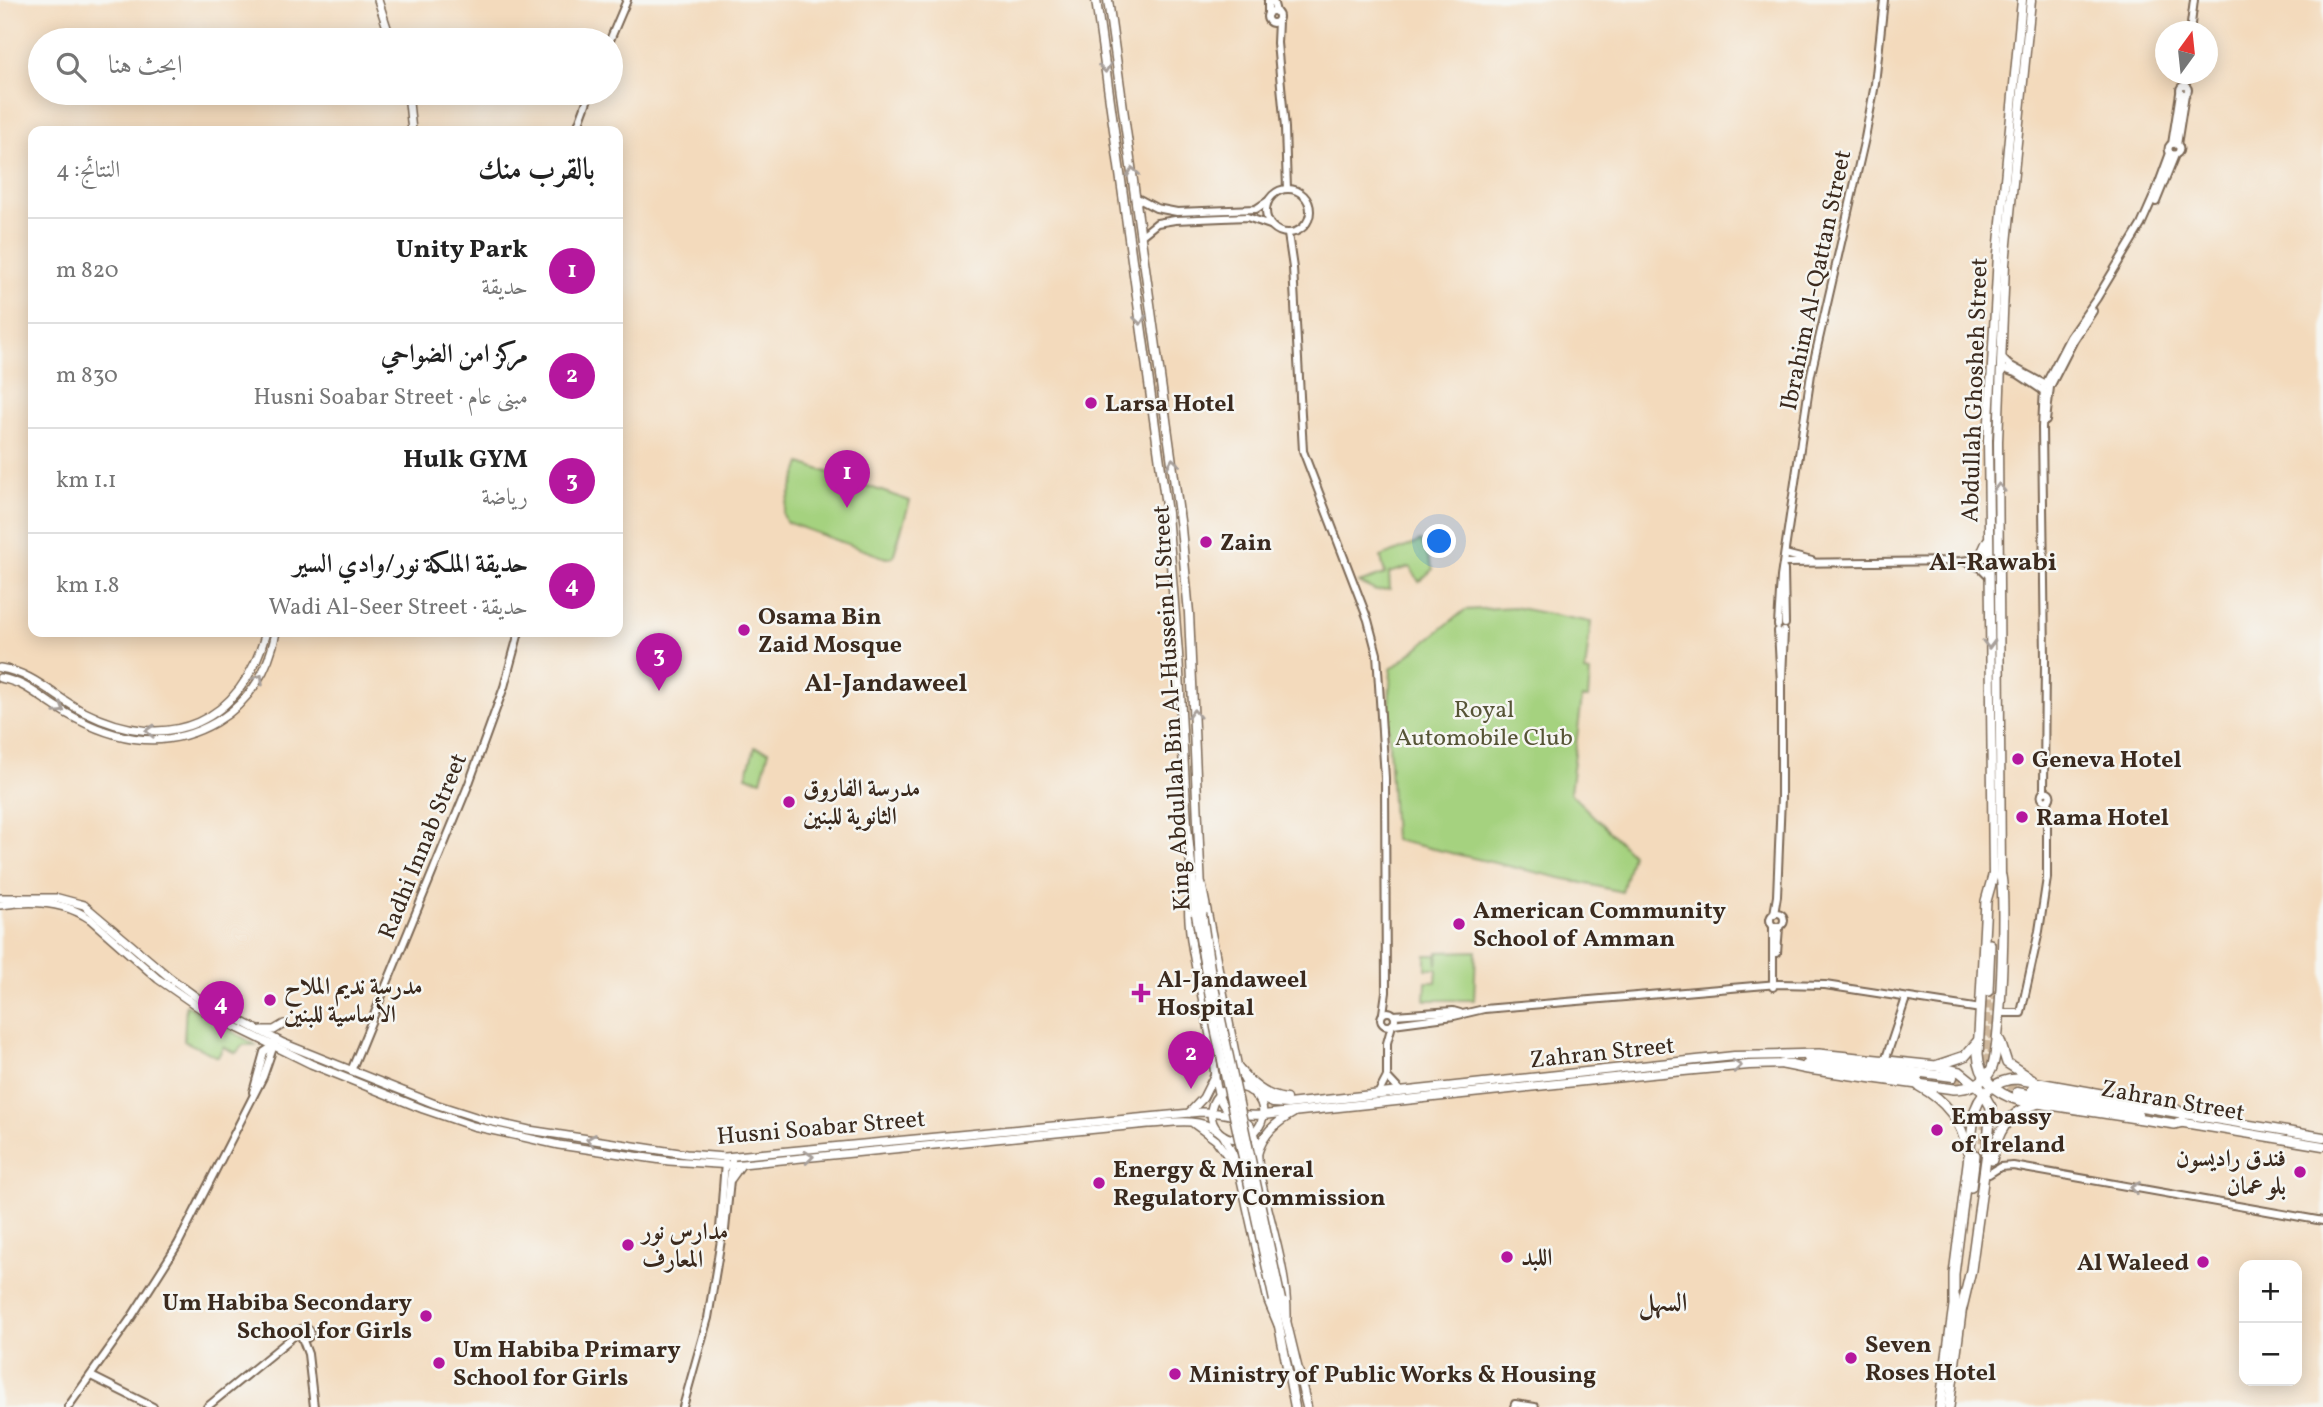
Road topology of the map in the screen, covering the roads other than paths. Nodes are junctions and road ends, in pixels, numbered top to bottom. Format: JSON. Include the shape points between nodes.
{"nodes":[{"id":1,"x":378,"y":0,"type":"edge"},
{"id":2,"x":1096,"y":0,"type":"edge"},
{"id":3,"x":1108,"y":0,"type":"edge"},
{"id":4,"x":1271,"y":0,"type":"edge"},
{"id":5,"x":1884,"y":0,"type":"edge"},
{"id":6,"x":2022,"y":0,"type":"edge"},
{"id":7,"x":2031,"y":0,"type":"edge"},
{"id":8,"x":2194,"y":0,"type":"edge"},
{"id":9,"x":626,"y":1,"type":"edge"},
{"id":10,"x":2191,"y":21,"type":"edge"},
{"id":11,"x":387,"y":28,"type":"edge"},
{"id":12,"x":615,"y":28,"type":"edge"},
{"id":13,"x":2184,"y":84,"type":"edge"},
{"id":14,"x":409,"y":105,"type":"edge"},
{"id":15,"x":586,"y":105,"type":"edge"},
{"id":16,"x":410,"y":126,"type":"edge"},
{"id":17,"x":578,"y":126,"type":"edge"},
{"id":18,"x":1287,"y":189,"type":"junction"},
{"id":19,"x":1137,"y":198,"type":"junction"},
{"id":20,"x":1269,"y":200,"type":"junction"},
{"id":21,"x":1270,"y":225,"type":"junction"},
{"id":22,"x":1289,"y":234,"type":"junction"},
{"id":23,"x":1142,"y":235,"type":"junction"},
{"id":24,"x":2001,"y":357,"type":"junction"},
{"id":25,"x":2000,"y":374,"type":"junction"},
{"id":26,"x":2047,"y":389,"type":"junction"},
{"id":27,"x":1988,"y":538,"type":"junction"},
{"id":28,"x":1785,"y":554,"type":"junction"},
{"id":29,"x":2000,"y":556,"type":"junction"},
{"id":30,"x":1988,"y":557,"type":"junction"},
{"id":31,"x":1973,"y":558,"type":"junction"},
{"id":32,"x":1961,"y":561,"type":"junction"},
{"id":33,"x":1814,"y":562,"type":"junction"},
{"id":34,"x":1784,"y":565,"type":"junction"},
{"id":35,"x":1989,"y":576,"type":"junction"},
{"id":36,"x":264,"y":637,"type":"edge"},
{"id":37,"x":275,"y":637,"type":"edge"},
{"id":38,"x":518,"y":637,"type":"edge"},
{"id":39,"x":0,"y":668,"type":"edge"},
{"id":40,"x":0,"y":678,"type":"edge"},
{"id":41,"x":1997,"y":876,"type":"junction"},
{"id":42,"x":1195,"y":880,"type":"junction"},
{"id":43,"x":0,"y":898,"type":"edge"},
{"id":44,"x":0,"y":905,"type":"edge"},
{"id":45,"x":74,"y":905,"type":"junction"},
{"id":46,"x":1776,"y":914,"type":"junction"},
{"id":47,"x":1776,"y":926,"type":"junction"},
{"id":48,"x":1776,"y":985,"type":"junction"},
{"id":49,"x":1992,"y":990,"type":"tunnel mouth"},
{"id":50,"x":1386,"y":992,"type":"junction"},
{"id":51,"x":1906,"y":998,"type":"junction"},
{"id":52,"x":1981,"y":1009,"type":"junction"},
{"id":53,"x":1383,"y":1013,"type":"junction"},
{"id":54,"x":1460,"y":1013,"type":"junction"},
{"id":55,"x":1999,"y":1013,"type":"junction"},
{"id":56,"x":1393,"y":1014,"type":"junction"},
{"id":57,"x":1381,"y":1023,"type":"junction"},
{"id":58,"x":284,"y":1024,"type":"dead end"},
{"id":59,"x":1392,"y":1025,"type":"junction"},
{"id":60,"x":256,"y":1029,"type":"junction"},
{"id":61,"x":1999,"y":1034,"type":"junction"},
{"id":62,"x":1979,"y":1039,"type":"junction"},
{"id":63,"x":274,"y":1043,"type":"junction"},
{"id":64,"x":1387,"y":1043,"type":"junction"},
{"id":65,"x":1782,"y":1059,"type":"junction"},
{"id":66,"x":1885,"y":1060,"type":"junction"},
{"id":67,"x":1936,"y":1066,"type":"junction"},
{"id":68,"x":1238,"y":1068,"type":"junction"},
{"id":69,"x":1216,"y":1070,"type":"junction"},
{"id":70,"x":351,"y":1072,"type":"junction"},
{"id":71,"x":1387,"y":1077,"type":"junction"},
{"id":72,"x":1985,"y":1077,"type":"junction"},
{"id":73,"x":1953,"y":1079,"type":"tunnel mouth"},
{"id":74,"x":1911,"y":1082,"type":"junction"},
{"id":75,"x":1976,"y":1084,"type":"junction"},
{"id":76,"x":2047,"y":1085,"type":"junction"},
{"id":77,"x":1992,"y":1087,"type":"junction"},
{"id":78,"x":2017,"y":1089,"type":"tunnel mouth"},
{"id":79,"x":1401,"y":1091,"type":"junction"},
{"id":80,"x":1253,"y":1093,"type":"junction"},
{"id":81,"x":1378,"y":1094,"type":"junction"},
{"id":82,"x":1984,"y":1094,"type":"junction"},
{"id":83,"x":1218,"y":1095,"type":"junction"},
{"id":84,"x":402,"y":1096,"type":"junction"},
{"id":85,"x":1320,"y":1101,"type":"junction"},
{"id":86,"x":2037,"y":1103,"type":"junction"},
{"id":87,"x":1298,"y":1110,"type":"junction"},
{"id":88,"x":1211,"y":1112,"type":"junction"},
{"id":89,"x":1189,"y":1113,"type":"junction"},
{"id":90,"x":1263,"y":1115,"type":"junction"},
{"id":91,"x":2183,"y":1119,"type":"junction"},
{"id":92,"x":1190,"y":1122,"type":"junction"},
{"id":93,"x":1220,"y":1133,"type":"junction"},
{"id":94,"x":1254,"y":1133,"type":"junction"},
{"id":95,"x":967,"y":1137,"type":"junction"},
{"id":96,"x":2323,"y":1137,"type":"edge"},
{"id":97,"x":2323,"y":1146,"type":"edge"},
{"id":98,"x":1257,"y":1156,"type":"junction"},
{"id":99,"x":1975,"y":1157,"type":"junction"},
{"id":100,"x":728,"y":1161,"type":"junction"},
{"id":101,"x":1237,"y":1162,"type":"junction"},
{"id":102,"x":741,"y":1164,"type":"junction"},
{"id":103,"x":1239,"y":1171,"type":"junction"},
{"id":104,"x":1989,"y":1174,"type":"junction"},
{"id":105,"x":731,"y":1179,"type":"junction"},
{"id":106,"x":1982,"y":1192,"type":"junction"},
{"id":107,"x":2323,"y":1221,"type":"edge"},
{"id":108,"x":722,"y":1234,"type":"junction"},
{"id":109,"x":1958,"y":1305,"type":"junction"},
{"id":110,"x":1284,"y":1327,"type":"junction"},
{"id":111,"x":91,"y":1376,"type":"junction"},
{"id":112,"x":1947,"y":1386,"type":"junction"},
{"id":113,"x":1517,"y":1405,"type":"edge"},
{"id":114,"x":68,"y":1407,"type":"edge"},
{"id":115,"x":153,"y":1407,"type":"edge"},
{"id":116,"x":207,"y":1407,"type":"edge"},
{"id":117,"x":314,"y":1407,"type":"edge"},
{"id":118,"x":683,"y":1407,"type":"edge"},
{"id":119,"x":1296,"y":1407,"type":"edge"},
{"id":120,"x":1307,"y":1407,"type":"edge"},
{"id":121,"x":1535,"y":1407,"type":"edge"},
{"id":122,"x":1938,"y":1407,"type":"edge"},
{"id":123,"x":1951,"y":1407,"type":"edge"}],
"edges":[{"from":1,"to":11,"type":"main road"},
{"from":2,"to":42,"type":"main road","name":"King Abdullah Bin Al-Hussein II Street","one_way":true,"via":[[1167,513]]},
{"from":19,"to":3,"type":"main road","name":"King Abdullah Bin Al-Hussein II Street","one_way":true},
{"from":4,"to":18,"type":"street","via":[[1272,13],[1279,17],[1274,22]]},
{"from":5,"to":28,"type":"street","name":"Ibrahim Al-Qattan Street","via":[[1875,84],[1859,167],[1811,374]]},
{"from":6,"to":27,"type":"main road","name":"Abdullah Ghosheh Street","via":[[1998,254]]},
{"from":7,"to":24,"type":"main road","name":"Abdullah Ghosheh Street","via":[[2005,264]]},
{"from":8,"to":10,"type":"street"},
{"from":9,"to":12,"type":"street"},
{"from":13,"to":26,"type":"street","via":[[2175,144],[2168,149],[2172,154],[2144,227]]},
{"from":14,"to":16,"type":"main road"},
{"from":15,"to":17,"type":"street"},
{"from":18,"to":20,"type":"street"},
{"from":18,"to":22,"type":"street","via":[[1303,195],[1310,209],[1305,226]]},
{"from":19,"to":20,"type":"street","via":[[1177,212],[1255,209]]},
{"from":19,"to":23,"type":"main road","name":"King Abdullah Bin Al-Hussein II Street"},
{"from":20,"to":21,"type":"street","via":[[1266,213]]},
{"from":21,"to":22,"type":"street"},
{"from":21,"to":23,"type":"street","via":[[1247,217],[1175,220],[1157,223]]},
{"from":22,"to":50,"type":"street","via":[[1303,451],[1368,620],[1378,662],[1387,827]]},
{"from":42,"to":23,"type":"main road","name":"King Abdullah Bin Al-Hussein II Street","one_way":true,"via":[[1189,613]]},
{"from":24,"to":25,"type":"main road","name":"Abdullah Ghosheh Street"},
{"from":24,"to":26,"type":"street"},
{"from":25,"to":26,"type":"street","via":[[2004,369],[2011,371]]},
{"from":29,"to":25,"type":"main road","name":"Abdullah Ghosheh Street","one_way":true},
{"from":26,"to":55,"type":"street","via":[[2043,433],[2047,878],[2021,1013]]},
{"from":27,"to":30,"type":"main road","name":"Abdullah Ghosheh Street"},
{"from":27,"to":31,"type":"main road","via":[[1982,552]]},
{"from":28,"to":33,"type":"street"},
{"from":28,"to":34,"type":"street","name":"Ibrahim Al-Qattan Street"},
{"from":29,"to":30,"type":"street"},
{"from":29,"to":41,"type":"main road","name":"Abdullah Ghosheh Street"},
{"from":30,"to":31,"type":"street"},
{"from":30,"to":35,"type":"main road","name":"Abdullah Ghosheh Street"},
{"from":31,"to":32,"type":"street"},
{"from":32,"to":33,"type":"street"},
{"from":32,"to":35,"type":"street"},
{"from":33,"to":34,"type":"street"},
{"from":34,"to":46,"type":"street","name":"Ibrahim Al-Qattan Street"},
{"from":35,"to":41,"type":"main road","name":"Abdullah Ghosheh Street","one_way":true},
{"from":36,"to":39,"type":"main road","one_way":true,"via":[[255,666],[233,696],[196,722],[164,732],[108,723],[72,706],[32,678]]},
{"from":40,"to":37,"type":"main road","one_way":true,"via":[[27,686],[66,713],[102,729],[137,740],[166,740],[209,726],[238,706],[264,671]]},
{"from":38,"to":70,"type":"street","name":"Radhi Innab Street","via":[[464,796]]},
{"from":41,"to":49,"type":"highway","name":"Abdullah Ghosheh Street"},
{"from":41,"to":52,"type":"highway","via":[[1986,901]]},
{"from":41,"to":55,"type":"highway","via":[[2004,902]]},
{"from":42,"to":68,"type":"main road","via":[[1205,893]]},
{"from":42,"to":69,"type":"main road","via":[[1190,916]]},
{"from":42,"to":110,"type":"main road","name":"King Abdullah Bin Al-Hussein II Street","bridge":true},
{"from":43,"to":45,"type":"main road","via":[[29,897]]},
{"from":44,"to":45,"type":"main road"},
{"from":45,"to":60,"type":"main road","via":[[102,918],[186,990]]},
{"from":45,"to":63,"type":"main road","via":[[179,996]]},
{"from":46,"to":47,"type":"street","via":[[1770,919]]},
{"from":46,"to":47,"type":"street","via":[[1783,922]]},
{"from":47,"to":48,"type":"street"},
{"from":48,"to":51,"type":"street"},
{"from":48,"to":54,"type":"street"},
{"from":50,"to":53,"type":"street"},
{"from":50,"to":56,"type":"street"},
{"from":51,"to":52,"type":"street"},
{"from":51,"to":66,"type":"street"},
{"from":52,"to":62,"type":"highway"},
{"from":53,"to":56,"type":"street"},
{"from":53,"to":57,"type":"street"},
{"from":54,"to":56,"type":"street"},
{"from":54,"to":59,"type":"street"},
{"from":55,"to":61,"type":"highway"},
{"from":56,"to":59,"type":"street"},
{"from":57,"to":59,"type":"street"},
{"from":57,"to":64,"type":"street"},
{"from":58,"to":60,"type":"main road","via":[[274,1030]]},
{"from":59,"to":64,"type":"street"},
{"from":60,"to":63,"type":"main road"},
{"from":61,"to":72,"type":"highway","via":[[1993,1067]]},
{"from":61,"to":76,"type":"highway","via":[[2007,1063]]},
{"from":62,"to":67,"type":"highway","via":[[1965,1056]]},
{"from":62,"to":72,"type":"highway","via":[[1979,1064]]},
{"from":63,"to":70,"type":"main road","name":"Husni Soabar Street"},
{"from":63,"to":84,"type":"main road","name":"Husni Soabar Street"},
{"from":63,"to":111,"type":"street","via":[[264,1052],[251,1101],[178,1244]]},
{"from":64,"to":71,"type":"street"},
{"from":65,"to":66,"type":"highway","via":[[1819,1054]]},
{"from":65,"to":73,"type":"main road","name":"Zahran Street","via":[[1846,1061]]},
{"from":65,"to":74,"type":"highway","via":[[1808,1069]]},
{"from":65,"to":79,"type":"main road","name":"Zahran Street","via":[[1723,1058]]},
{"from":87,"to":65,"type":"main road","name":"Zahran Street","one_way":true},
{"from":66,"to":67,"type":"highway"},
{"from":67,"to":75,"type":"highway","via":[[1960,1072]]},
{"from":68,"to":69,"type":"main road","via":[[1229,1077]]},
{"from":68,"to":80,"type":"main road"},
{"from":68,"to":85,"type":"main road","via":[[1272,1096]]},
{"from":69,"to":83,"type":"main road"},
{"from":69,"to":89,"type":"main road","via":[[1203,1098]]},
{"from":70,"to":84,"type":"main road","name":"Husni Soabar Street"},
{"from":71,"to":79,"type":"street"},
{"from":71,"to":81,"type":"street"},
{"from":72,"to":75,"type":"highway"},
{"from":72,"to":77,"type":"highway"},
{"from":74,"to":75,"type":"highway","via":[[1959,1089]]},
{"from":74,"to":99,"type":"highway","via":[[1933,1093],[1954,1115]]},
{"from":75,"to":82,"type":"highway"},
{"from":76,"to":77,"type":"highway","via":[[2009,1079]]},
{"from":76,"to":91,"type":"highway","via":[[2163,1105],[2179,1111]]},
{"from":77,"to":82,"type":"highway"},
{"from":77,"to":86,"type":"highway","via":[[2007,1097]]},
{"from":78,"to":91,"type":"main road","name":"Zahran Street"},
{"from":79,"to":81,"type":"main road","name":"Zahran Street"},
{"from":80,"to":83,"type":"main road","via":[[1235,1087]]},
{"from":80,"to":85,"type":"main road","name":"Zahran Street","via":[[1281,1104]]},
{"from":80,"to":90,"type":"main road"},
{"from":81,"to":85,"type":"main road","name":"Zahran Street"},
{"from":82,"to":99,"type":"highway","via":[[1975,1110]]},
{"from":82,"to":106,"type":"highway","via":[[1991,1107]]},
{"from":83,"to":88,"type":"main road"},
{"from":83,"to":90,"type":"main road","via":[[1231,1111]]},
{"from":84,"to":100,"type":"main road","name":"Husni Soabar Street","via":[[473,1126],[528,1139],[669,1161]]},
{"from":86,"to":91,"type":"highway","via":[[2175,1124]]},
{"from":86,"to":104,"type":"highway","via":[[2018,1111],[2001,1127]]},
{"from":87,"to":90,"type":"main road","name":"Zahran Street"},
{"from":87,"to":98,"type":"main road","via":[[1270,1129]]},
{"from":88,"to":89,"type":"main road","name":"Husni Soabar Street"},
{"from":88,"to":93,"type":"main road"},
{"from":88,"to":94,"type":"main road","name":"Husni Soabar Street","via":[[1242,1120]]},
{"from":89,"to":95,"type":"main road","name":"Husni Soabar Street"},
{"from":90,"to":94,"type":"main road"},
{"from":91,"to":96,"type":"main road","name":"Zahran Street"},
{"from":91,"to":97,"type":"main road","name":"Zahran Street"},
{"from":92,"to":93,"type":"main road","name":"Husni Soabar Street","via":[[1206,1124]]},
{"from":92,"to":95,"type":"main road","name":"Husni Soabar Street"},
{"from":92,"to":103,"type":"main road","via":[[1216,1140]]},
{"from":93,"to":94,"type":"main road","via":[[1238,1139]]},
{"from":93,"to":101,"type":"main road"},
{"from":94,"to":98,"type":"main road"},
{"from":95,"to":100,"type":"main road","name":"Husni Soabar Street"},
{"from":102,"to":95,"type":"main road","name":"Husni Soabar Street","one_way":true},
{"from":98,"to":101,"type":"main road","via":[[1242,1155]]},
{"from":98,"to":110,"type":"main road","via":[[1286,1294]]},
{"from":99,"to":109,"type":"highway","via":[[1953,1280]]},
{"from":100,"to":102,"type":"main road","name":"Husni Soabar Street"},
{"from":100,"to":105,"type":"street"},
{"from":100,"to":108,"type":"street"},
{"from":101,"to":103,"type":"main road"},
{"from":102,"to":105,"type":"main road"},
{"from":103,"to":110,"type":"main road","via":[[1268,1301],[1275,1321]]},
{"from":104,"to":106,"type":"highway"},
{"from":107,"to":104,"type":"street","one_way":true,"via":[[2013,1166]]},
{"from":105,"to":108,"type":"street"},
{"from":106,"to":109,"type":"highway","via":[[1972,1270]]},
{"from":108,"to":118,"type":"street","via":[[709,1310]]},
{"from":109,"to":112,"type":"highway"},
{"from":110,"to":119,"type":"main road","name":"King Abdullah Bin Al-Hussein II Street"},
{"from":110,"to":120,"type":"main road","name":"King Abdullah Bin Al-Hussein II Street"},
{"from":111,"to":114,"type":"street"},
{"from":111,"to":115,"type":"street"},
{"from":112,"to":122,"type":"highway"},
{"from":112,"to":123,"type":"highway"},
{"from":113,"to":121,"type":"street"},
{"from":116,"to":117,"type":"street","via":[[287,1343],[303,1336]]}]}
